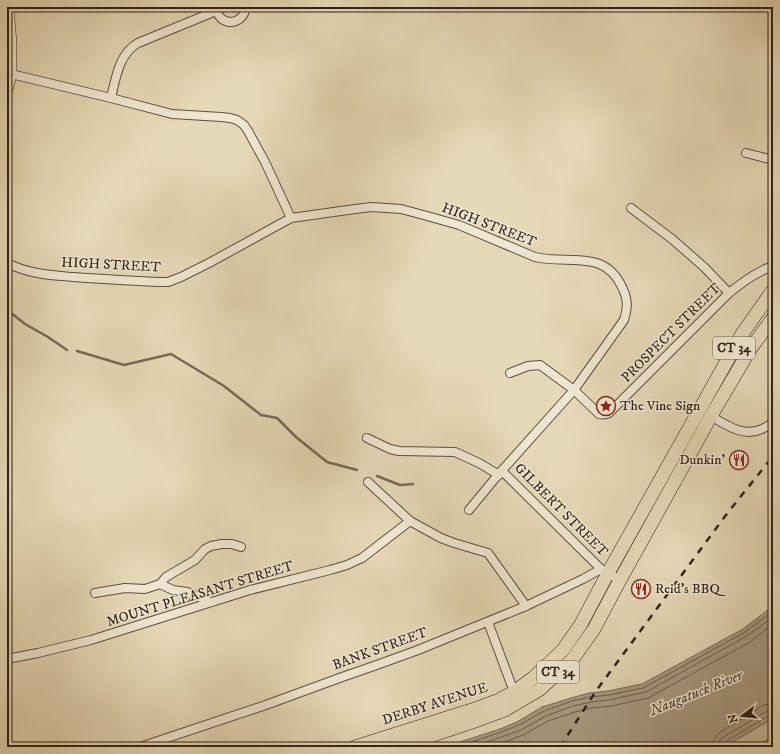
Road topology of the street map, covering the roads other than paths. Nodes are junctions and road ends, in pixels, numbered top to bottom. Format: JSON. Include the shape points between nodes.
{"nodes":[{"id":1,"x":8,"y":7,"type":"edge"},
{"id":2,"x":246,"y":7,"type":"edge"},
{"id":3,"x":216,"y":9,"type":"edge"},
{"id":4,"x":10,"y":74,"type":"junction"},
{"id":5,"x":7,"y":90,"type":"edge"},
{"id":6,"x":111,"y":98,"type":"junction"},
{"id":7,"x":746,"y":153,"type":"dead end"},
{"id":8,"x":773,"y":160,"type":"edge"},
{"id":9,"x":631,"y":208,"type":"dead end"},
{"id":10,"x":291,"y":218,"type":"junction"},
{"id":11,"x":7,"y":263,"type":"edge"},
{"id":12,"x":773,"y":266,"type":"edge"},
{"id":13,"x":773,"y":290,"type":"edge"},
{"id":14,"x":729,"y":293,"type":"junction"},
{"id":15,"x":773,"y":318,"type":"edge"},
{"id":16,"x":510,"y":373,"type":"dead end"},
{"id":17,"x":574,"y":390,"type":"junction"},
{"id":18,"x":705,"y":413,"type":"junction"},
{"id":19,"x":773,"y":422,"type":"edge"},
{"id":20,"x":367,"y":438,"type":"dead end"},
{"id":21,"x":500,"y":473,"type":"junction"},
{"id":22,"x":368,"y":482,"type":"dead end"},
{"id":23,"x":468,"y":510,"type":"dead end"},
{"id":24,"x":410,"y":521,"type":"junction"},
{"id":25,"x":241,"y":547,"type":"dead end"},
{"id":26,"x":605,"y":571,"type":"junction"},
{"id":27,"x":620,"y":580,"type":"junction"},
{"id":28,"x":160,"y":584,"type":"junction"},
{"id":29,"x":95,"y":593,"type":"dead end"},
{"id":30,"x":211,"y":602,"type":"junction"},
{"id":31,"x":526,"y":606,"type":"junction"},
{"id":32,"x":488,"y":622,"type":"junction"},
{"id":33,"x":7,"y":659,"type":"edge"},
{"id":34,"x":514,"y":692,"type":"junction"},
{"id":35,"x":459,"y":720,"type":"junction"},
{"id":36,"x":140,"y":747,"type":"edge"},
{"id":37,"x":355,"y":747,"type":"edge"},
{"id":38,"x":397,"y":747,"type":"edge"}],
"edges":[{"from":1,"to":4,"type":"main road"},
{"from":2,"to":3,"type":"street","via":[[241,18],[232,22],[218,16]]},
{"from":3,"to":6,"type":"street","via":[[132,46],[120,64]]},
{"from":4,"to":5,"type":"main road"},
{"from":4,"to":6,"type":"street"},
{"from":6,"to":10,"type":"street","via":[[172,114],[237,120],[248,131]]},
{"from":7,"to":8,"type":"street"},
{"from":9,"to":14,"type":"street","via":[[672,239]]},
{"from":10,"to":11,"type":"street","name":"HIGH STREET","via":[[209,263],[168,282],[94,279],[35,273]]},
{"from":10,"to":17,"type":"street","name":"HIGH STREET","via":[[371,207],[401,209],[459,225],[535,257],[590,261],[603,266],[621,285],[627,299],[626,313],[621,326]]},
{"from":12,"to":14,"type":"street","name":"PROSPECT STREET","via":[[761,270]]},
{"from":13,"to":18,"type":"highway","number":"CT 34","via":[[742,334]]},
{"from":14,"to":17,"type":"street","name":"PROSPECT STREET","via":[[609,413],[599,414]]},
{"from":15,"to":18,"type":"highway","number":"CT 34"},
{"from":16,"to":17,"type":"street","name":"PROSPECT STREET","via":[[528,366],[540,365]]},
{"from":17,"to":21,"type":"street","name":"HIGH STREET"},
{"from":18,"to":19,"type":"street","via":[[738,430],[748,432],[759,430]]},
{"from":18,"to":26,"type":"highway","number":"CT 34"},
{"from":18,"to":27,"type":"highway","number":"CT 34"},
{"from":20,"to":21,"type":"street","name":"GILBERT STREET","via":[[399,451],[455,452]]},
{"from":21,"to":23,"type":"street","name":"HIGH STREET"},
{"from":21,"to":26,"type":"street","name":"GILBERT STREET"},
{"from":22,"to":24,"type":"street"},
{"from":24,"to":30,"type":"street","name":"MOUNT PLEASANT STREET","via":[[362,558],[347,565]]},
{"from":24,"to":31,"type":"street","via":[[441,538],[488,553]]},
{"from":25,"to":28,"type":"street","via":[[232,544],[204,549],[195,560],[166,577]]},
{"from":26,"to":27,"type":"street"},
{"from":26,"to":31,"type":"street","name":"BANK STREET"},
{"from":26,"to":34,"type":"highway","name":"DERBY AVENUE","number":"CT 34","via":[[581,624],[563,650]]},
{"from":27,"to":35,"type":"highway","name":"DERBY AVENUE","number":"CT 34","via":[[594,629],[572,660],[539,690],[505,710]]},
{"from":28,"to":29,"type":"street","via":[[145,589],[125,588]]},
{"from":28,"to":30,"type":"street"},
{"from":30,"to":33,"type":"street","name":"MOUNT PLEASANT STREET","via":[[91,640]]},
{"from":31,"to":32,"type":"street","name":"BANK STREET"},
{"from":32,"to":34,"type":"street"},
{"from":32,"to":36,"type":"street","name":"BANK STREET","via":[[374,666]]},
{"from":34,"to":35,"type":"highway","name":"DERBY AVENUE","number":"CT 34","via":[[472,710]]},
{"from":35,"to":37,"type":"highway","name":"DERBY AVENUE","number":"CT 34"},
{"from":35,"to":38,"type":"highway","name":"DERBY AVENUE","number":"CT 34"}]}
